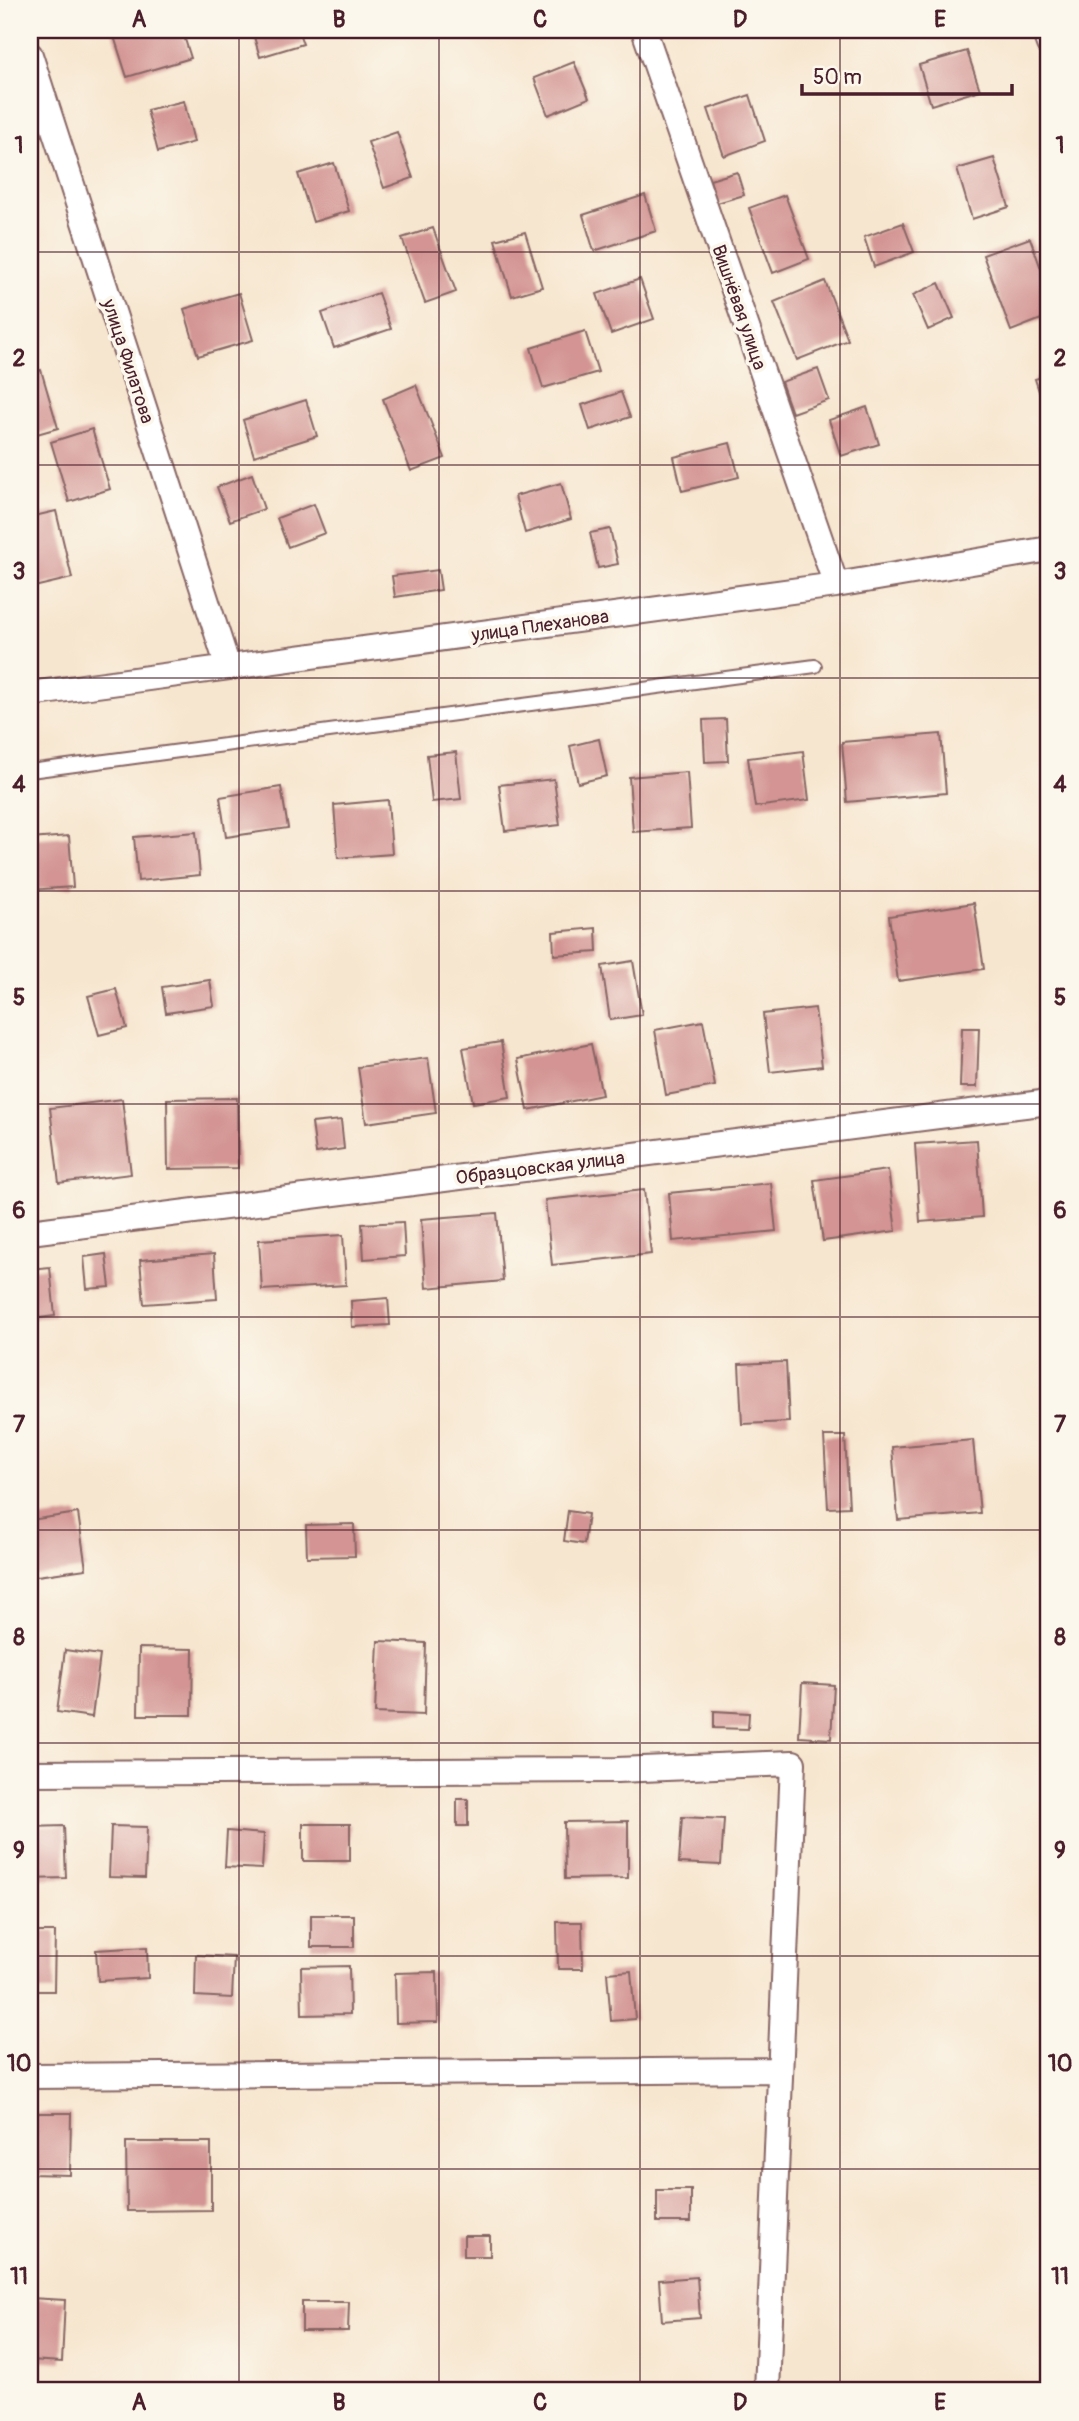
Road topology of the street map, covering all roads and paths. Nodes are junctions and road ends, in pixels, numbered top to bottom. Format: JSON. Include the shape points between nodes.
{"nodes":[{"id":1,"x":644,"y":30,"type":"edge"},
{"id":2,"x":1044,"y":30,"type":"edge"},
{"id":3,"x":1049,"y":44,"type":"edge"},
{"id":4,"x":30,"y":55,"type":"edge"},
{"id":5,"x":1049,"y":549,"type":"edge"},
{"id":6,"x":836,"y":585,"type":"junction"},
{"id":7,"x":815,"y":666,"type":"dead end"},
{"id":8,"x":228,"y":667,"type":"junction"},
{"id":9,"x":30,"y":694,"type":"edge"},
{"id":10,"x":30,"y":771,"type":"edge"},
{"id":11,"x":1049,"y":1102,"type":"edge"},
{"id":12,"x":30,"y":1232,"type":"edge"},
{"id":13,"x":30,"y":1773,"type":"edge"},
{"id":14,"x":780,"y":2070,"type":"junction"},
{"id":15,"x":30,"y":2076,"type":"edge"},
{"id":16,"x":767,"y":2391,"type":"edge"}],
"edges":[{"from":1,"to":6,"type":"street","name":"Вишнёвая улица"},
{"from":2,"to":3,"type":"street"},
{"from":4,"to":8,"type":"street","name":"улица Филатова"},
{"from":5,"to":6,"type":"street","name":"улица Плеханова"},
{"from":6,"to":8,"type":"street","name":"улица Плеханова"},
{"from":7,"to":10,"type":"lane"},
{"from":8,"to":9,"type":"street","name":"улица Плеханова"},
{"from":11,"to":12,"type":"street","name":"Образцовская улица"},
{"from":13,"to":14,"type":"street","via":[[617,1770],[793,1763]]},
{"from":14,"to":15,"type":"street"},
{"from":14,"to":16,"type":"street"}]}
